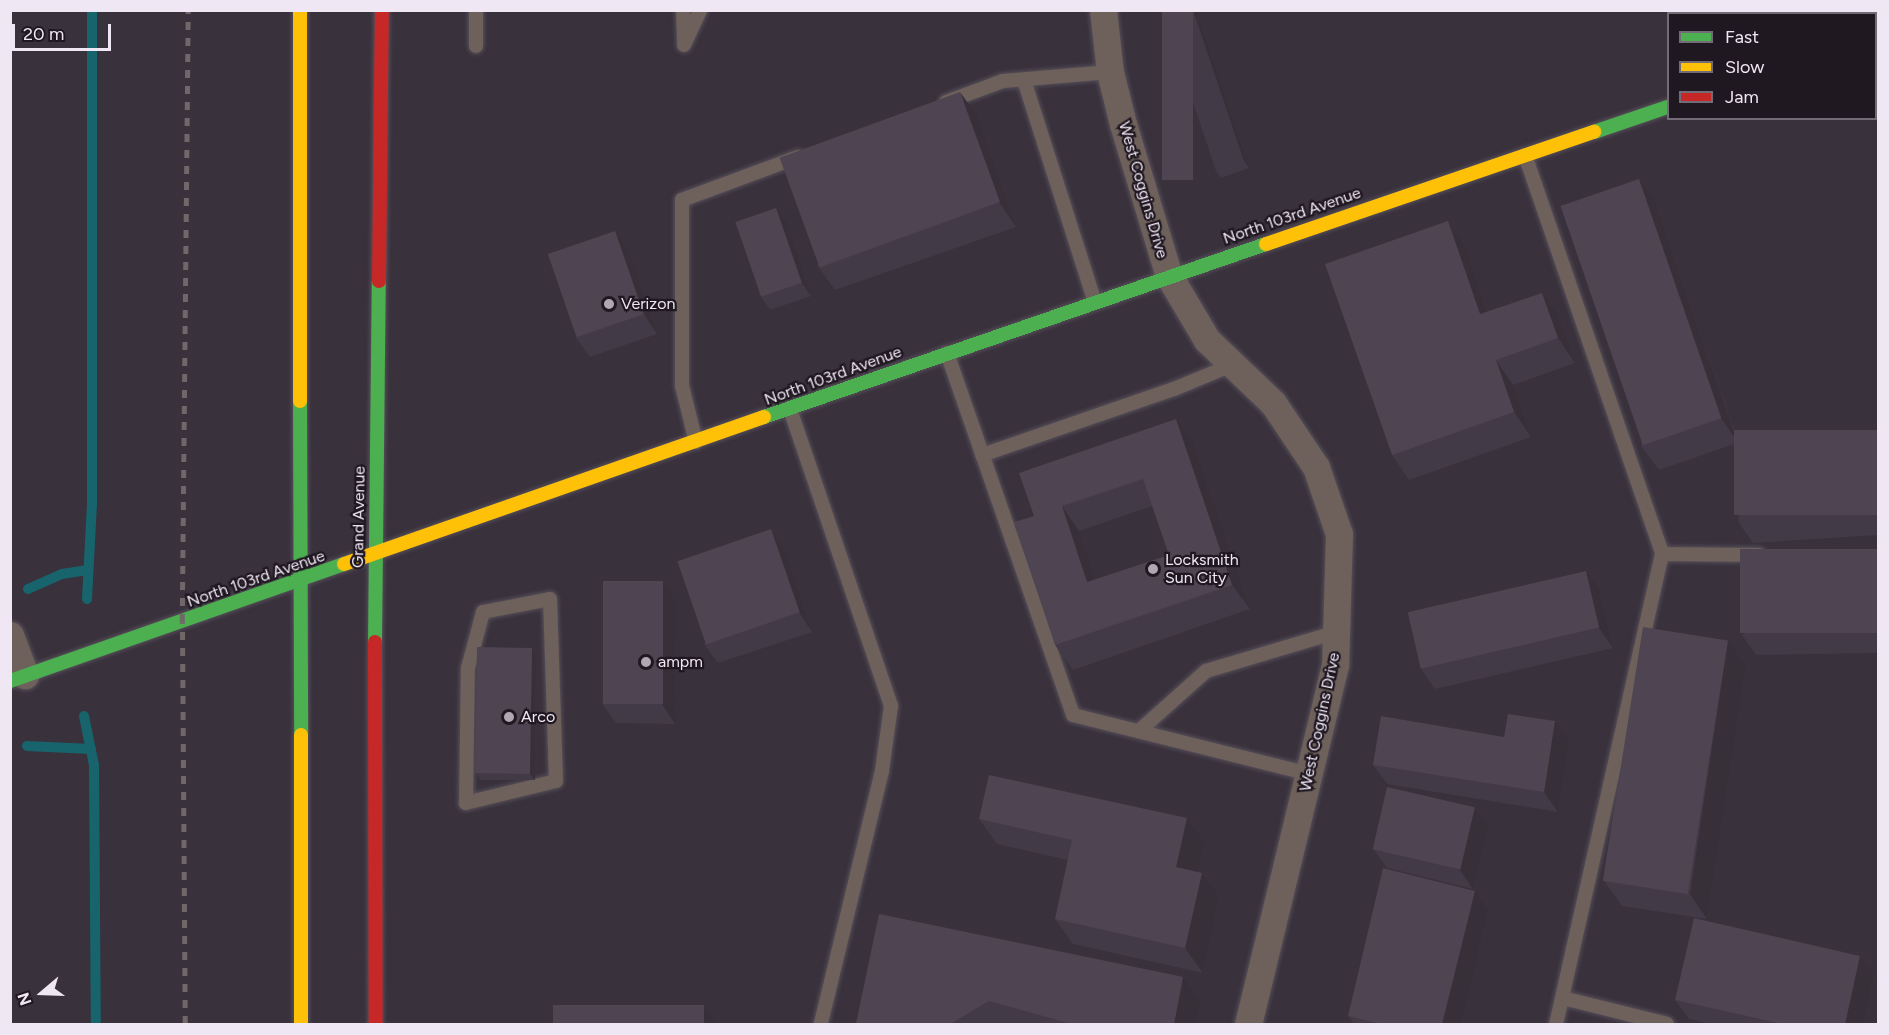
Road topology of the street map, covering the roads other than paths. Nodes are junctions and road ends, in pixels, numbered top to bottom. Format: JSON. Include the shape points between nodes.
{"nodes":[{"id":1,"x":300,"y":10,"type":"edge"},
{"id":2,"x":382,"y":10,"type":"edge"},
{"id":3,"x":476,"y":10,"type":"edge"},
{"id":4,"x":683,"y":10,"type":"edge"},
{"id":5,"x":700,"y":10,"type":"edge"},
{"id":6,"x":1103,"y":10,"type":"edge"},
{"id":7,"x":476,"y":46,"type":"dead end"},
{"id":8,"x":1110,"y":72,"type":"junction"},
{"id":9,"x":1023,"y":80,"type":"junction"},
{"id":10,"x":936,"y":106,"type":"edge"},
{"id":11,"x":1667,"y":107,"type":"edge"},
{"id":12,"x":814,"y":151,"type":"edge"},
{"id":13,"x":1525,"y":155,"type":"junction"},
{"id":14,"x":1169,"y":276,"type":"junction"},
{"id":15,"x":1095,"y":302,"type":"junction"},
{"id":16,"x":947,"y":353,"type":"junction"},
{"id":17,"x":1232,"y":365,"type":"junction"},
{"id":18,"x":790,"y":409,"type":"junction"},
{"id":19,"x":696,"y":442,"type":"junction"},
{"id":20,"x":982,"y":455,"type":"junction"},
{"id":21,"x":1662,"y":554,"type":"junction"},
{"id":22,"x":375,"y":555,"type":"junction"},
{"id":23,"x":1774,"y":555,"type":"edge"},
{"id":24,"x":301,"y":581,"type":"junction"},
{"id":25,"x":1337,"y":632,"type":"junction"},
{"id":26,"x":10,"y":635,"type":"edge"},
{"id":27,"x":18,"y":678,"type":"edge"},
{"id":28,"x":1139,"y":732,"type":"junction"},
{"id":29,"x":1309,"y":774,"type":"junction"},
{"id":30,"x":466,"y":803,"type":"joint"},
{"id":31,"x":1563,"y":998,"type":"junction"},
{"id":32,"x":301,"y":1024,"type":"edge"},
{"id":33,"x":376,"y":1024,"type":"edge"},
{"id":34,"x":821,"y":1024,"type":"edge"},
{"id":35,"x":1248,"y":1024,"type":"edge"},
{"id":36,"x":1556,"y":1024,"type":"edge"},
{"id":37,"x":1667,"y":1024,"type":"edge"}],
"edges":[{"from":1,"to":24,"type":"main road"},
{"from":2,"to":22,"type":"main road","name":"Grand Avenue"},
{"from":3,"to":7,"type":"lane"},
{"from":4,"to":5,"type":"lane","via":[[684,45]]},
{"from":6,"to":8,"type":"street","name":"West Coggins Drive"},
{"from":8,"to":9,"type":"lane"},
{"from":8,"to":14,"type":"street","name":"West Coggins Drive","via":[[1152,231]]},
{"from":9,"to":10,"type":"lane","via":[[1003,81]]},
{"from":9,"to":15,"type":"lane"},
{"from":11,"to":13,"type":"main road","name":"North 103rd Avenue"},
{"from":12,"to":19,"type":"lane","via":[[681,200],[682,386]]},
{"from":13,"to":14,"type":"main road","name":"North 103rd Avenue"},
{"from":13,"to":21,"type":"lane"},
{"from":14,"to":15,"type":"main road","name":"North 103rd Avenue"},
{"from":14,"to":17,"type":"street","name":"West Coggins Drive","via":[[1207,340]]},
{"from":15,"to":16,"type":"main road","name":"North 103rd Avenue"},
{"from":16,"to":18,"type":"main road","name":"North 103rd Avenue"},
{"from":16,"to":20,"type":"lane"},
{"from":17,"to":20,"type":"lane"},
{"from":17,"to":25,"type":"street","name":"West Coggins Drive","via":[[1273,403],[1316,467],[1340,534]]},
{"from":18,"to":19,"type":"main road","name":"North 103rd Avenue"},
{"from":18,"to":34,"type":"lane","via":[[891,706],[882,771]]},
{"from":19,"to":22,"type":"main road","name":"North 103rd Avenue"},
{"from":20,"to":28,"type":"lane","via":[[1073,715]]},
{"from":21,"to":23,"type":"lane"},
{"from":21,"to":31,"type":"lane"},
{"from":22,"to":24,"type":"main road","name":"North 103rd Avenue"},
{"from":22,"to":33,"type":"main road","name":"Grand Avenue"},
{"from":24,"to":27,"type":"main road","name":"North 103rd Avenue"},
{"from":24,"to":32,"type":"main road"},
{"from":25,"to":28,"type":"lane","via":[[1206,671]]},
{"from":25,"to":29,"type":"street","name":"West Coggins Drive","via":[[1335,665]]},
{"from":26,"to":27,"type":"street"},
{"from":28,"to":29,"type":"lane"},
{"from":29,"to":35,"type":"street","name":"West Coggins Drive"},
{"from":30,"to":30,"type":"lane","via":[[556,781],[550,599],[483,612],[468,668]]},
{"from":31,"to":36,"type":"lane"},
{"from":31,"to":37,"type":"lane"}]}
